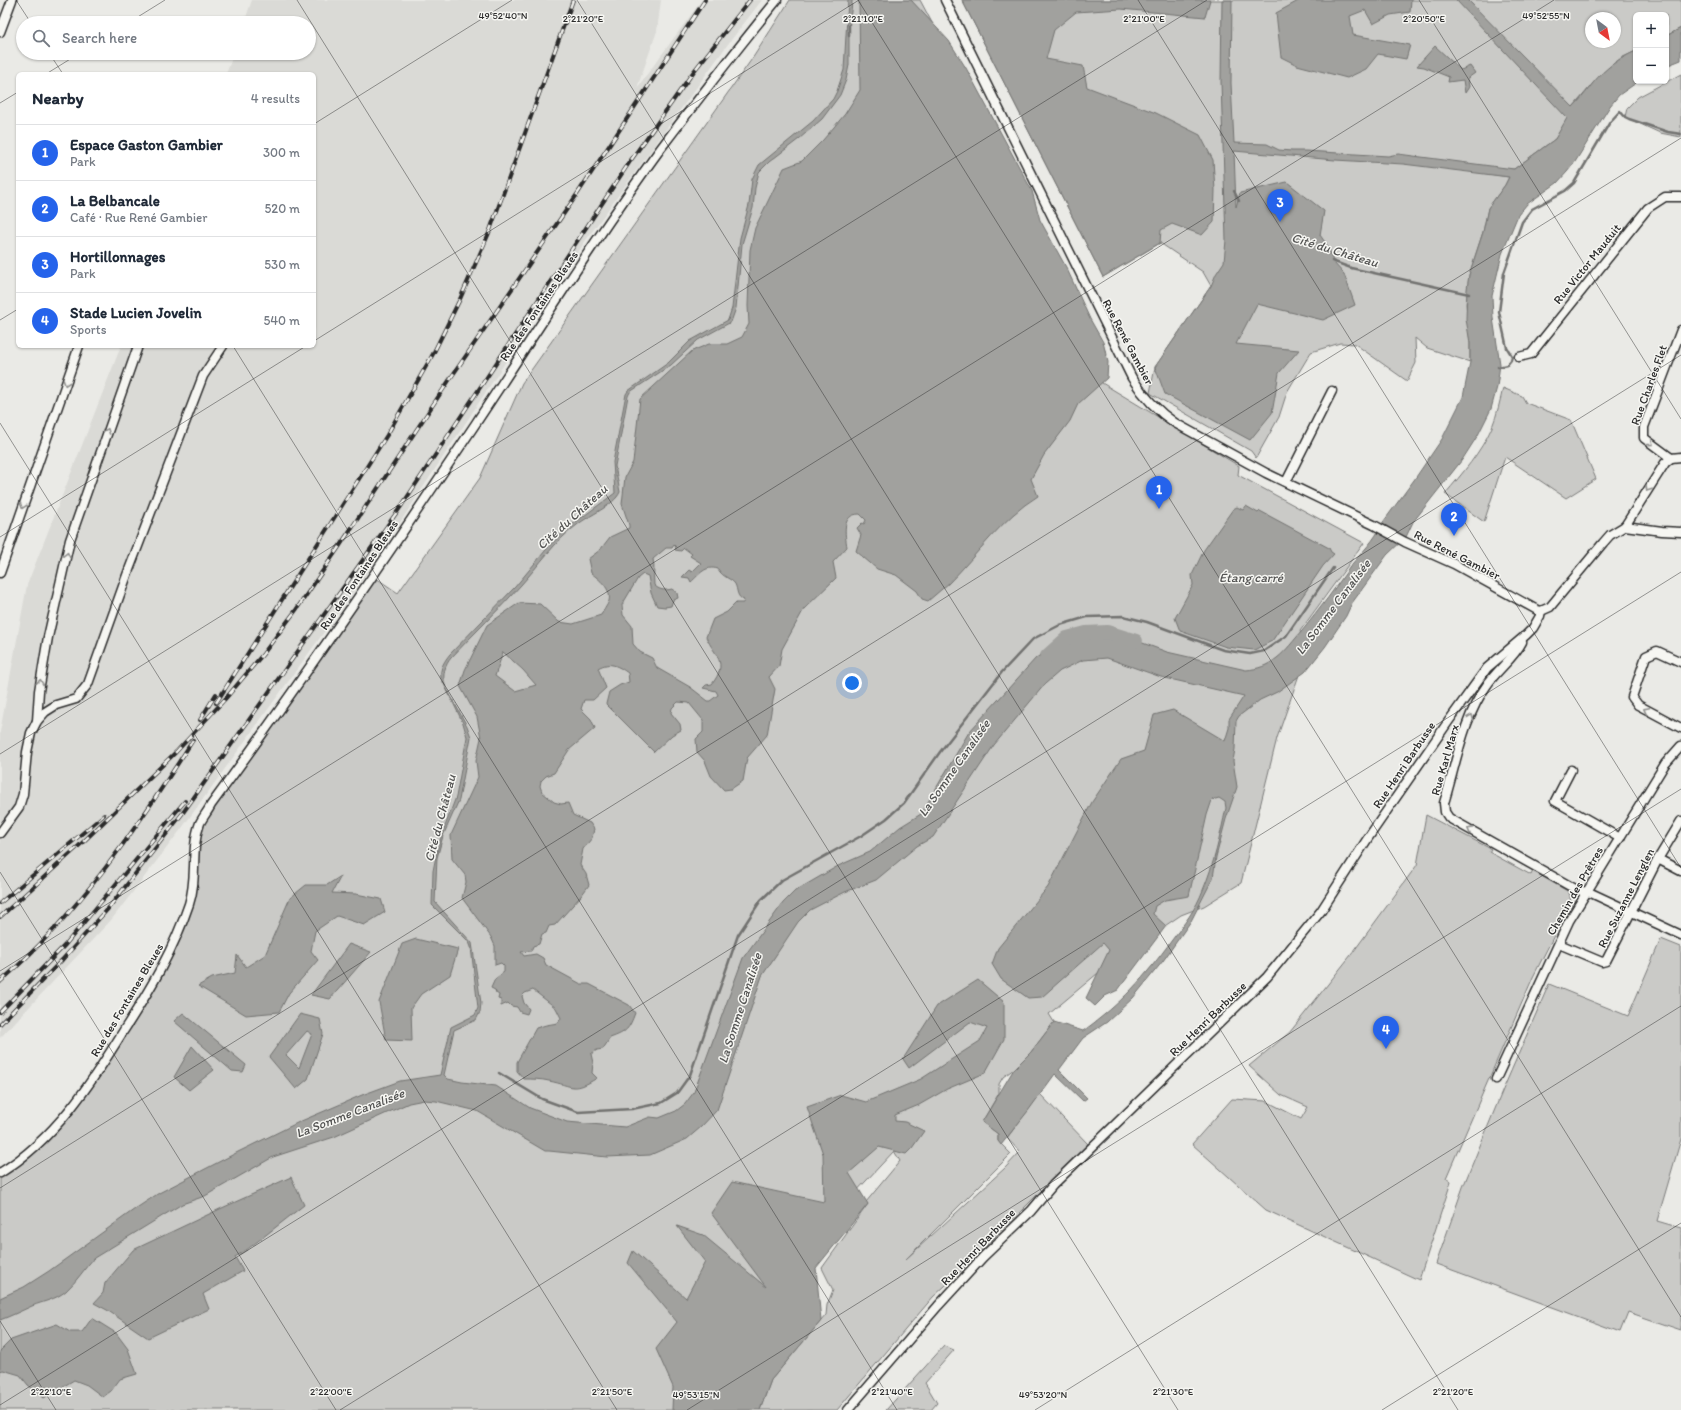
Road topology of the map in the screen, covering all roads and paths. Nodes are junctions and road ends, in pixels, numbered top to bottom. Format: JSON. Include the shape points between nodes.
{"nodes":[{"id":1,"x":12,"y":0,"type":"edge"},
{"id":2,"x":776,"y":0,"type":"edge"},
{"id":3,"x":945,"y":0,"type":"edge"},
{"id":4,"x":0,"y":32,"type":"edge"},
{"id":5,"x":1681,"y":197,"type":"edge"},
{"id":6,"x":1681,"y":330,"type":"edge"},
{"id":7,"x":78,"y":348,"type":"edge"},
{"id":8,"x":137,"y":348,"type":"edge"},
{"id":9,"x":222,"y":348,"type":"edge"},
{"id":10,"x":1519,"y":357,"type":"dead end"},
{"id":11,"x":1332,"y":391,"type":"dead end"},
{"id":12,"x":1681,"y":457,"type":"edge"},
{"id":13,"x":1671,"y":458,"type":"junction"},
{"id":14,"x":1286,"y":482,"type":"junction"},
{"id":15,"x":1625,"y":526,"type":"junction"},
{"id":16,"x":1681,"y":532,"type":"edge"},
{"id":17,"x":0,"y":573,"type":"edge"},
{"id":18,"x":1541,"y":610,"type":"junction"},
{"id":19,"x":1521,"y":639,"type":"junction"},
{"id":20,"x":1681,"y":662,"type":"edge"},
{"id":21,"x":37,"y":721,"type":"junction"},
{"id":22,"x":1681,"y":728,"type":"edge"},
{"id":23,"x":1681,"y":746,"type":"edge"},
{"id":24,"x":1571,"y":770,"type":"dead end"},
{"id":25,"x":1681,"y":820,"type":"edge"},
{"id":26,"x":0,"y":833,"type":"edge"},
{"id":27,"x":1620,"y":838,"type":"junction"},
{"id":28,"x":1658,"y":860,"type":"junction"},
{"id":29,"x":1681,"y":871,"type":"edge"},
{"id":30,"x":1587,"y":892,"type":"junction"},
{"id":31,"x":1632,"y":912,"type":"junction"},
{"id":32,"x":1681,"y":935,"type":"edge"},
{"id":33,"x":1559,"y":944,"type":"junction"},
{"id":34,"x":1496,"y":1079,"type":"dead end"},
{"id":35,"x":0,"y":1173,"type":"edge"},
{"id":36,"x":848,"y":1410,"type":"edge"}],
"edges":[{"from":1,"to":4,"type":"street"},
{"from":2,"to":35,"type":"street","name":"Rue des Fontaines Bleues","via":[[726,62],[586,256],[321,652],[211,805],[196,836],[194,884],[188,906],[171,952],[151,987],[76,1102],[44,1139],[18,1162]]},
{"from":3,"to":14,"type":"street","name":"Rue René Gambier","via":[[1086,287],[1132,378],[1146,399],[1175,423]]},
{"from":5,"to":10,"type":"street","name":"Rue Victor Mauduit","via":[[1665,197],[1648,208],[1531,354]]},
{"from":6,"to":13,"type":"street","name":"Rue Charles Flet","one_way":true,"via":[[1644,427],[1644,438]]},
{"from":7,"to":17,"type":"street","one_way":true},
{"from":21,"to":8,"type":"street","one_way":true,"via":[[48,637],[70,540]]},
{"from":9,"to":21,"type":"street","via":[[202,376],[88,684],[76,699],[56,705]]},
{"from":11,"to":14,"type":"street"},
{"from":12,"to":13,"type":"street"},
{"from":13,"to":15,"type":"street","one_way":true,"via":[[1665,463]]},
{"from":14,"to":18,"type":"street","name":"Rue René Gambier","via":[[1454,564],[1533,609]]},
{"from":15,"to":16,"type":"street"},
{"from":15,"to":18,"type":"street","via":[[1610,535],[1550,607]]},
{"from":18,"to":19,"type":"street","name":"Rue Henri Barbusse","via":[[1533,628]]},
{"from":30,"to":19,"type":"street","name":"Rue Karl Marx","one_way":true,"via":[[1577,890],[1504,849],[1449,818],[1445,812],[1444,803],[1466,728],[1476,704],[1487,685],[1520,645]]},
{"from":19,"to":36,"type":"street","name":"Rue Henri Barbusse","via":[[1487,668],[1368,838],[1321,911],[1267,977],[1053,1185],[1031,1212],[983,1257]]},
{"from":22,"to":20,"type":"street","one_way":true,"via":[[1638,705],[1632,697],[1646,656],[1657,651]]},
{"from":21,"to":26,"type":"street","via":[[30,739],[19,807]]},
{"from":23,"to":27,"type":"street","name":"Chemin des Prêtres","via":[[1665,764]]},
{"from":24,"to":27,"type":"street","via":[[1555,801]]},
{"from":25,"to":28,"type":"street","name":"Rue Suzanne Lenglen"},
{"from":27,"to":30,"type":"street","name":"Chemin des Prêtres"},
{"from":28,"to":29,"type":"street"},
{"from":28,"to":31,"type":"street","name":"Rue Suzanne Lenglen"},
{"from":30,"to":31,"type":"street","name":"Rue Karl Marx"},
{"from":30,"to":33,"type":"street","name":"Chemin des Prêtres","via":[[1569,921]]},
{"from":31,"to":32,"type":"street","name":"Rue Karl Marx"},
{"from":31,"to":33,"type":"street","name":"Rue Suzanne Lenglen","via":[[1606,961],[1602,962]]},
{"from":33,"to":34,"type":"street","name":"Chemin des Prêtres"}]}
